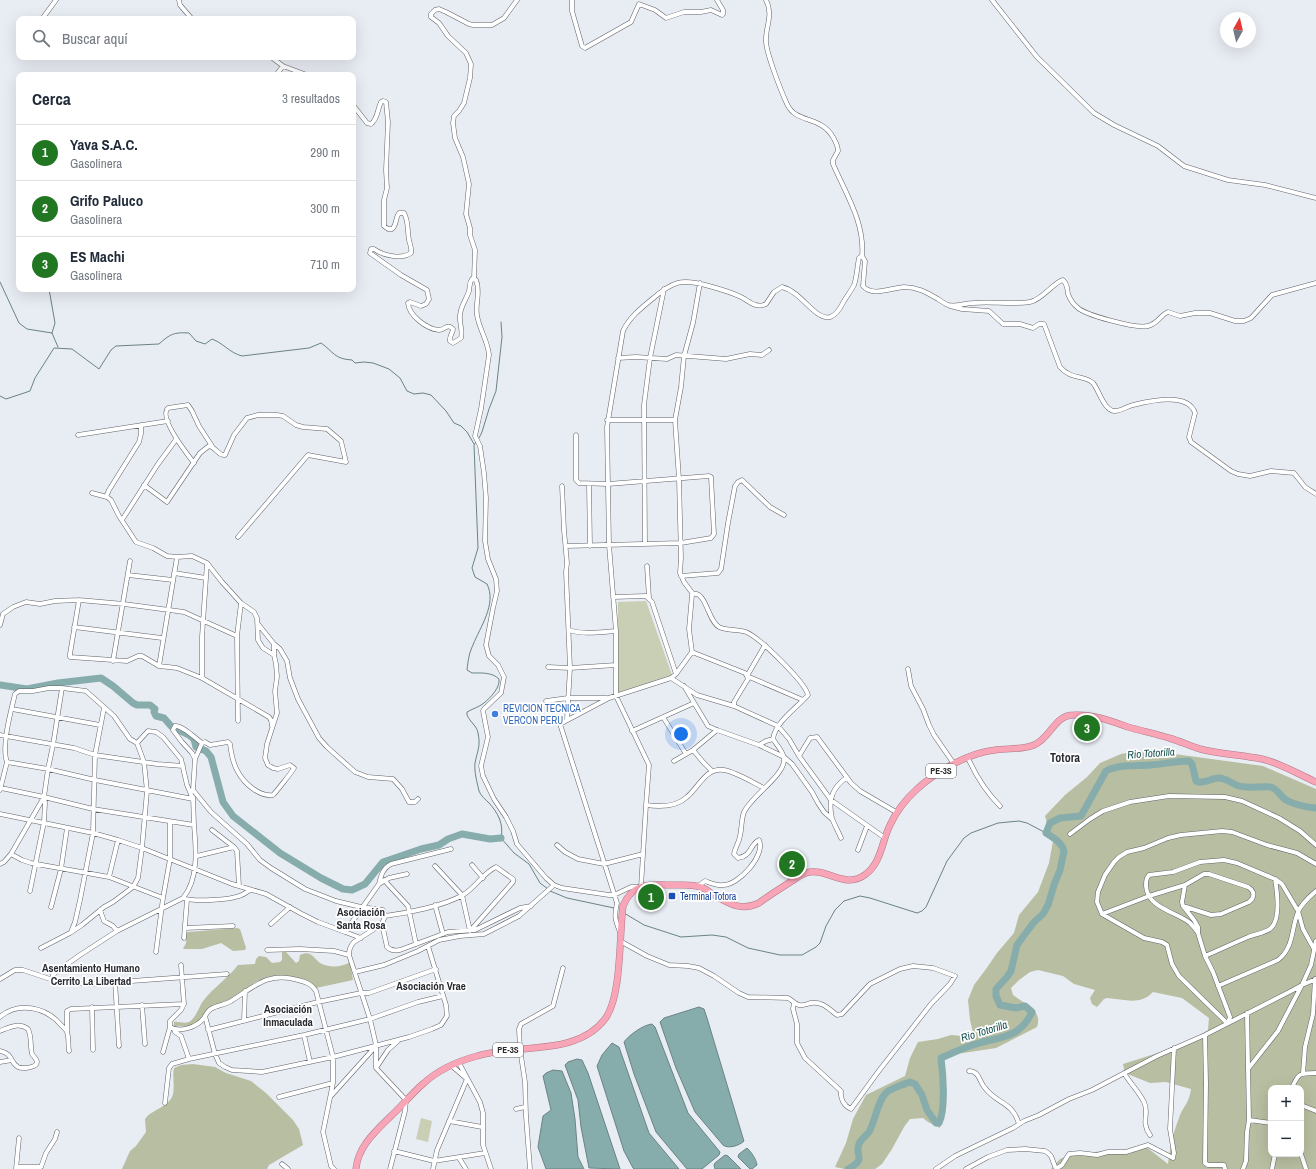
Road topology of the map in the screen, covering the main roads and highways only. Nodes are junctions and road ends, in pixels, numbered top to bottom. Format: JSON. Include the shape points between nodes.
{"nodes":[{"id":1,"x":1316,"y":782,"type":"edge"},
{"id":2,"x":356,"y":1169,"type":"edge"}],
"edges":[{"from":1,"to":2,"type":"highway","number":"PE-3S","via":[[1269,761],[1199,748],[1089,715],[1068,715],[1054,725],[1035,745],[994,750],[968,758],[938,773],[921,786],[896,812],[873,867],[855,880],[849,881],[819,872],[806,872],[759,903],[744,907],[735,906],[698,886],[641,886],[626,898],[623,906],[614,994],[610,1010],[600,1025],[578,1039],[545,1047],[478,1055],[429,1079],[406,1100],[403,1109],[364,1145],[358,1156]]}]}
